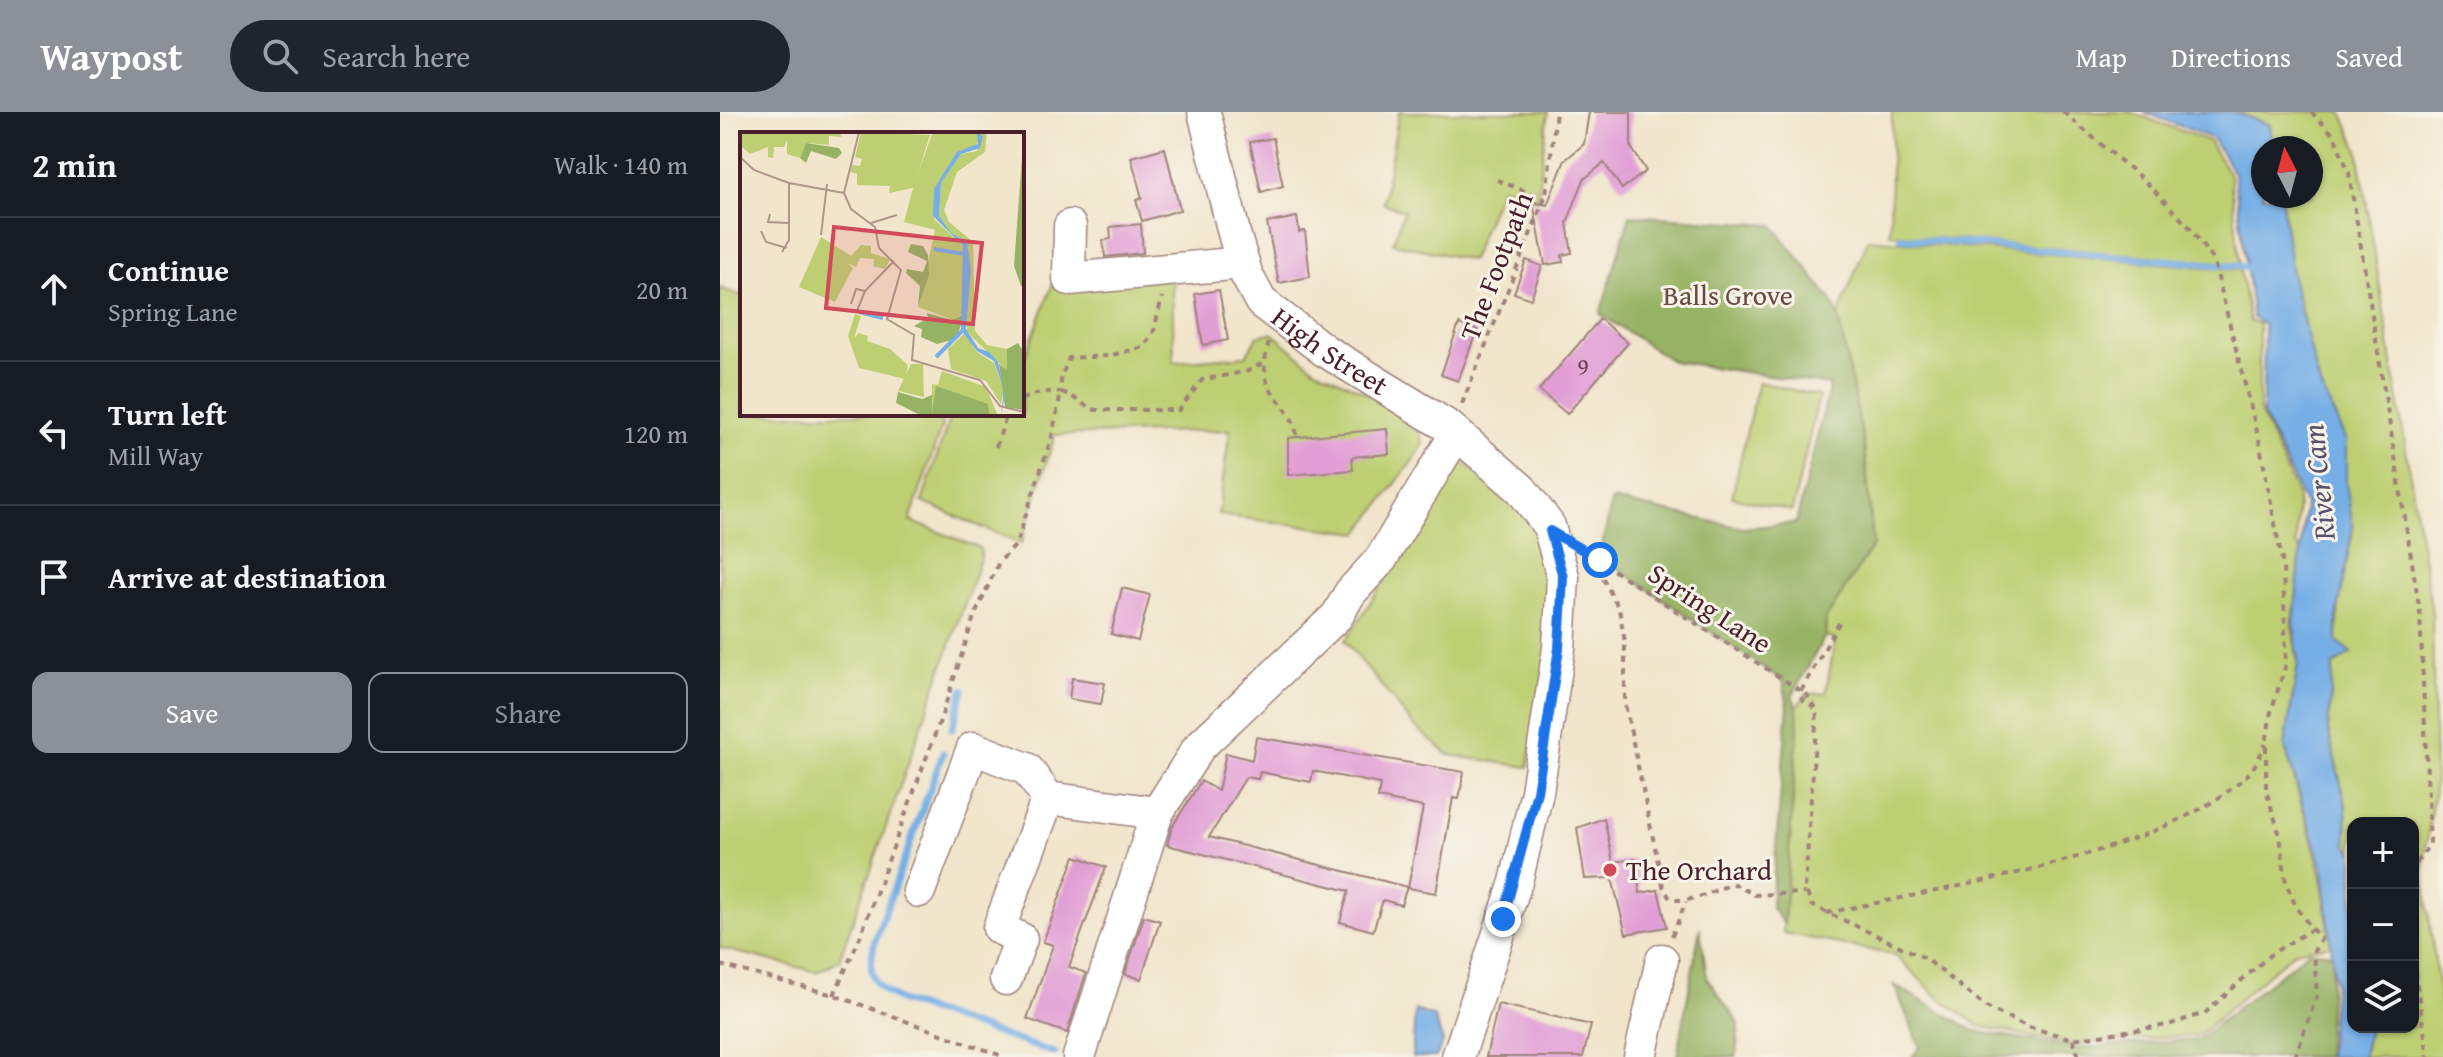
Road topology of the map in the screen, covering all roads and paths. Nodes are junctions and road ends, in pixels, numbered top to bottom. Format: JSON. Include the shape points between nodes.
{"nodes":[{"id":1,"x":1204,"y":112,"type":"edge"},
{"id":2,"x":1556,"y":112,"type":"edge"},
{"id":3,"x":2063,"y":112,"type":"edge"},
{"id":4,"x":2311,"y":112,"type":"edge"},
{"id":5,"x":1497,"y":180,"type":"dead end"},
{"id":6,"x":1545,"y":199,"type":"junction"},
{"id":7,"x":1063,"y":225,"type":"dead end"},
{"id":8,"x":1243,"y":263,"type":"junction"},
{"id":9,"x":1168,"y":271,"type":"junction"},
{"id":10,"x":1261,"y":302,"type":"junction"},
{"id":11,"x":1263,"y":363,"type":"junction"},
{"id":12,"x":1061,"y":392,"type":"junction"},
{"id":13,"x":1024,"y":398,"type":"edge"},
{"id":14,"x":1006,"y":416,"type":"edge"},
{"id":15,"x":1452,"y":430,"type":"junction"},
{"id":16,"x":1297,"y":437,"type":"dead end"},
{"id":17,"x":996,"y":447,"type":"dead end"},
{"id":18,"x":1550,"y":531,"type":"junction"},
{"id":19,"x":1591,"y":555,"type":"junction"},
{"id":20,"x":1839,"y":623,"type":"dead end"},
{"id":21,"x":1804,"y":693,"type":"junction"},
{"id":22,"x":2266,"y":744,"type":"junction"},
{"id":23,"x":1048,"y":798,"type":"junction"},
{"id":24,"x":1157,"y":813,"type":"junction"},
{"id":25,"x":2419,"y":859,"type":"edge"},
{"id":26,"x":919,"y":891,"type":"dead end"},
{"id":27,"x":1805,"y":893,"type":"junction"},
{"id":28,"x":1686,"y":902,"type":"junction"},
{"id":29,"x":1824,"y":914,"type":"junction"},
{"id":30,"x":2312,"y":929,"type":"junction"},
{"id":31,"x":1662,"y":960,"type":"joint"},
{"id":32,"x":2413,"y":961,"type":"edge"},
{"id":33,"x":720,"y":965,"type":"edge"},
{"id":34,"x":1006,"y":979,"type":"dead end"},
{"id":35,"x":834,"y":995,"type":"junction"},
{"id":36,"x":2073,"y":1039,"type":"junction"},
{"id":37,"x":1005,"y":1057,"type":"edge"},
{"id":38,"x":1079,"y":1057,"type":"edge"},
{"id":39,"x":1458,"y":1057,"type":"edge"},
{"id":40,"x":1640,"y":1057,"type":"edge"},
{"id":41,"x":2079,"y":1057,"type":"edge"},
{"id":42,"x":2295,"y":1057,"type":"edge"},
{"id":43,"x":2428,"y":1057,"type":"edge"}],
"edges":[{"from":1,"to":8,"type":"street","name":"High Street"},
{"from":2,"to":6,"type":"path","name":"The Footpath"},
{"from":3,"to":22,"type":"path","via":[[2148,184],[2214,262],[2259,440],[2283,566],[2286,664]]},
{"from":4,"to":25,"type":"path","via":[[2334,135],[2349,173],[2418,598],[2430,844]]},
{"from":5,"to":6,"type":"path"},
{"from":6,"to":15,"type":"path","name":"The Footpath"},
{"from":7,"to":9,"type":"street","via":[[1054,278]]},
{"from":8,"to":9,"type":"street"},
{"from":8,"to":10,"type":"street","name":"High Street"},
{"from":9,"to":12,"type":"path","via":[[1149,342],[1137,352],[1069,358]]},
{"from":10,"to":11,"type":"path","via":[[1272,333]]},
{"from":10,"to":15,"type":"street","name":"High Street","via":[[1324,350]]},
{"from":11,"to":12,"type":"path","via":[[1202,380],[1179,410],[1096,410]]},
{"from":11,"to":16,"type":"path","via":[[1271,395],[1295,421]]},
{"from":12,"to":13,"type":"path"},
{"from":12,"to":35,"type":"path","via":[[1016,545],[991,575],[974,617],[860,937]]},
{"from":14,"to":17,"type":"path"},
{"from":15,"to":18,"type":"street","name":"High Street","via":[[1521,489]]},
{"from":15,"to":24,"type":"street","via":[[1381,559],[1337,616],[1199,747]]},
{"from":18,"to":19,"type":"path","name":"Spring Lane"},
{"from":18,"to":39,"type":"street","name":"High Street","via":[[1563,577],[1559,648],[1537,792],[1516,882]]},
{"from":19,"to":21,"type":"path","name":"Spring Lane"},
{"from":19,"to":28,"type":"path","via":[[1619,609],[1625,704],[1663,886],[1670,899]]},
{"from":20,"to":21,"type":"path"},
{"from":21,"to":27,"type":"path","via":[[1817,710]]},
{"from":22,"to":29,"type":"path","via":[[2247,775],[2182,821],[2084,854]]},
{"from":22,"to":30,"type":"path","via":[[2266,790],[2280,836],[2286,883]]},
{"from":23,"to":24,"type":"street"},
{"from":23,"to":26,"type":"street","via":[[1027,769],[973,748]]},
{"from":23,"to":34,"type":"street","via":[[999,928],[1021,939]]},
{"from":24,"to":38,"type":"street"},
{"from":27,"to":28,"type":"path","via":[[1755,895],[1734,884]]},
{"from":27,"to":29,"type":"path"},
{"from":28,"to":31,"type":"path"},
{"from":29,"to":36,"type":"path","via":[[1925,958],[1986,1007],[2028,1027]]},
{"from":30,"to":36,"type":"path","via":[[2271,954],[2205,1013],[2168,1025]]},
{"from":30,"to":42,"type":"path","via":[[2321,939],[2314,951],[2317,996]]},
{"from":31,"to":40,"type":"street"},
{"from":32,"to":43,"type":"path"},
{"from":33,"to":35,"type":"path"},
{"from":35,"to":37,"type":"path"},
{"from":36,"to":41,"type":"path"}]}
